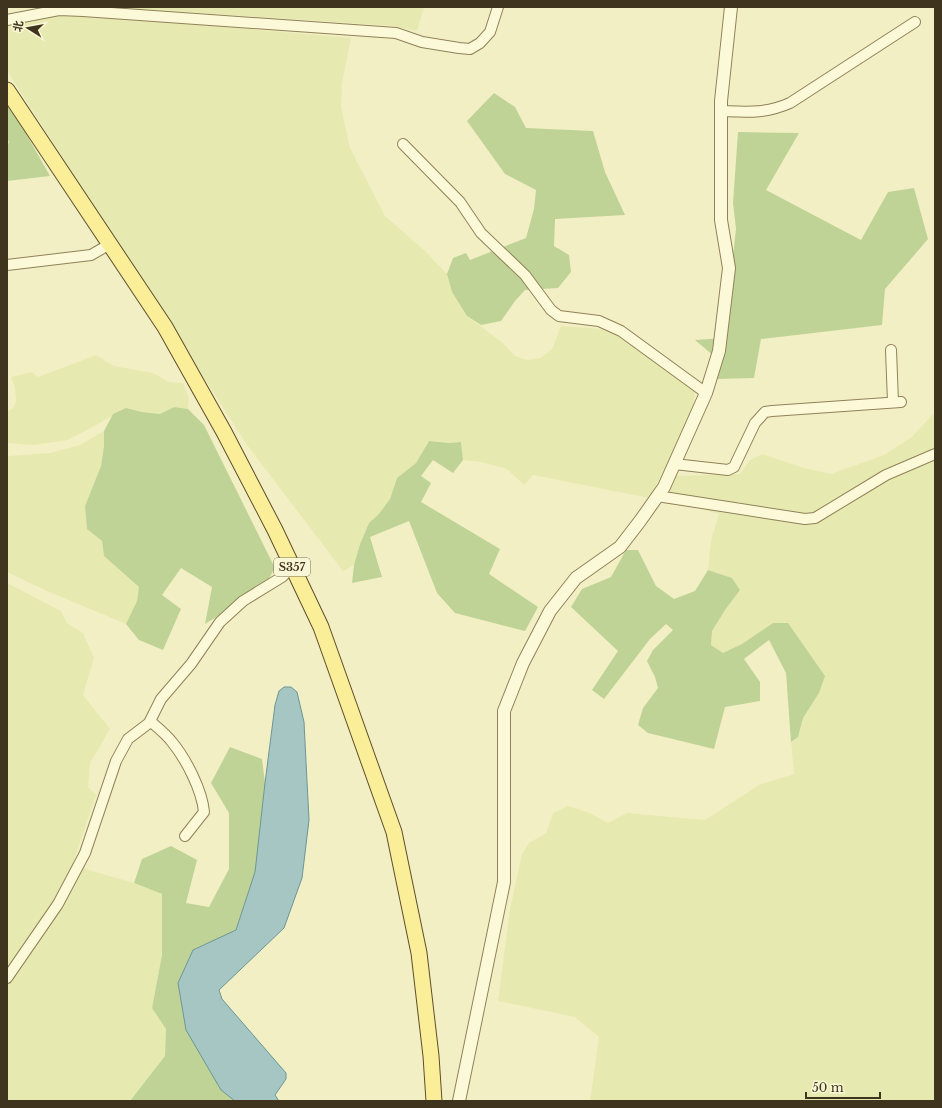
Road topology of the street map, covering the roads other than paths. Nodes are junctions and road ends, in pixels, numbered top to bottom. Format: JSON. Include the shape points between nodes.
{"nodes":[{"id":1,"x":498,"y":7,"type":"edge"},
{"id":2,"x":731,"y":7,"type":"edge"},
{"id":3,"x":7,"y":20,"type":"edge"},
{"id":4,"x":915,"y":22,"type":"dead end"},
{"id":5,"x":7,"y":90,"type":"edge"},
{"id":6,"x":721,"y":111,"type":"junction"},
{"id":7,"x":403,"y":144,"type":"dead end"},
{"id":8,"x":110,"y":244,"type":"junction"},
{"id":9,"x":7,"y":265,"type":"edge"},
{"id":10,"x":891,"y":350,"type":"dead end"},
{"id":11,"x":706,"y":393,"type":"junction"},
{"id":12,"x":935,"y":454,"type":"edge"},
{"id":13,"x":674,"y":464,"type":"junction"},
{"id":14,"x":657,"y":496,"type":"junction"},
{"id":15,"x":292,"y":567,"type":"junction"},
{"id":16,"x":150,"y":720,"type":"junction"},
{"id":17,"x":185,"y":836,"type":"dead end"},
{"id":18,"x":7,"y":978,"type":"edge"},
{"id":19,"x":434,"y":1101,"type":"edge"},
{"id":20,"x":459,"y":1101,"type":"edge"}],
"edges":[{"from":1,"to":3,"type":"street","via":[[490,32],[470,49],[422,42],[396,33],[83,11],[59,10]]},
{"from":2,"to":6,"type":"street"},
{"from":4,"to":6,"type":"street","via":[[790,103],[754,113]]},
{"from":5,"to":8,"type":"main road","number":"S357"},
{"from":6,"to":11,"type":"street","via":[[721,220],[729,268],[719,351]]},
{"from":7,"to":11,"type":"street","via":[[460,202],[481,233],[525,275],[551,310],[559,316],[599,321],[622,331]]},
{"from":8,"to":9,"type":"street","via":[[91,256]]},
{"from":8,"to":15,"type":"main road","number":"S357","via":[[166,327],[275,530]]},
{"from":10,"to":13,"type":"street","via":[[897,402],[765,412],[755,423],[734,467],[728,470]]},
{"from":11,"to":13,"type":"street"},
{"from":12,"to":14,"type":"street","via":[[886,475],[815,518],[805,520]]},
{"from":13,"to":14,"type":"street"},
{"from":14,"to":20,"type":"street","via":[[620,547],[576,578],[550,611],[523,663],[504,711],[504,882]]},
{"from":15,"to":16,"type":"street","via":[[282,577],[243,601],[220,622],[191,664],[161,699]]},
{"from":15,"to":19,"type":"main road","number":"S357","via":[[321,627],[394,832],[419,953]]},
{"from":16,"to":17,"type":"street","via":[[172,742],[188,766],[198,789],[204,812]]},
{"from":16,"to":18,"type":"street","via":[[128,739],[116,761],[85,853],[58,904]]}]}
